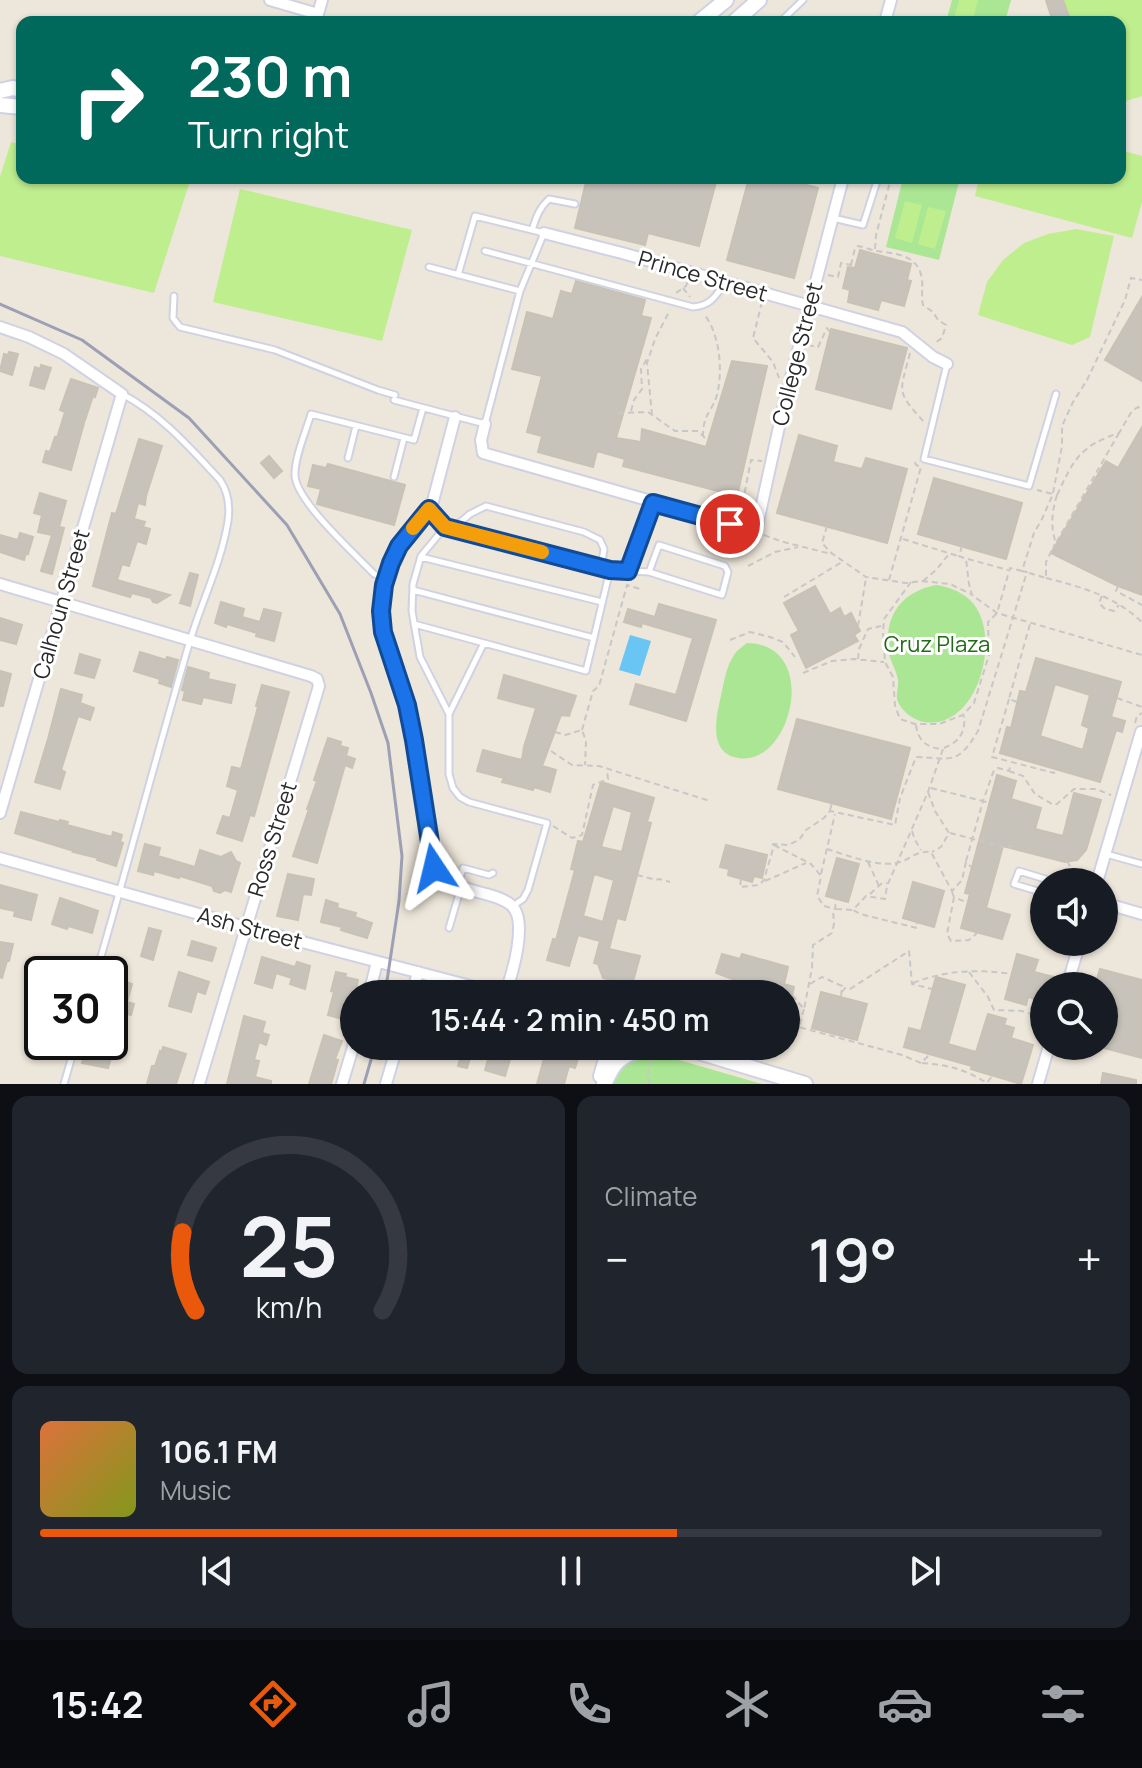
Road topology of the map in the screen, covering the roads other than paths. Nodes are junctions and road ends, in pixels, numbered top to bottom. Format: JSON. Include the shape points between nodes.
{"nodes":[{"id":1,"x":270,"y":0,"type":"edge"},
{"id":2,"x":322,"y":0,"type":"edge"},
{"id":3,"x":726,"y":0,"type":"edge"},
{"id":4,"x":759,"y":0,"type":"edge"},
{"id":5,"x":803,"y":0,"type":"edge"},
{"id":6,"x":706,"y":16,"type":"edge"},
{"id":7,"x":741,"y":16,"type":"edge"},
{"id":8,"x":786,"y":16,"type":"edge"},
{"id":9,"x":841,"y":184,"type":"edge"},
{"id":10,"x":876,"y":184,"type":"edge"},
{"id":11,"x":575,"y":204,"type":"dead end"},
{"id":12,"x":832,"y":218,"type":"junction"},
{"id":13,"x":538,"y":232,"type":"junction"},
{"id":14,"x":485,"y":251,"type":"dead end"},
{"id":15,"x":531,"y":264,"type":"junction"},
{"id":16,"x":429,"y":267,"type":"dead end"},
{"id":17,"x":458,"y":275,"type":"junction"},
{"id":18,"x":725,"y":282,"type":"junction"},
{"id":19,"x":520,"y":291,"type":"junction"},
{"id":20,"x":174,"y":296,"type":"dead end"},
{"id":21,"x":809,"y":306,"type":"junction"},
{"id":22,"x":1,"y":328,"type":"edge"},
{"id":23,"x":0,"y":340,"type":"edge"},
{"id":24,"x":947,"y":364,"type":"joint"},
{"id":25,"x":122,"y":394,"type":"junction"},
{"id":26,"x":1056,"y":394,"type":"dead end"},
{"id":27,"x":423,"y":408,"type":"junction"},
{"id":28,"x":455,"y":417,"type":"junction"},
{"id":29,"x":485,"y":424,"type":"junction"},
{"id":30,"x":356,"y":426,"type":"junction"},
{"id":31,"x":404,"y":438,"type":"junction"},
{"id":32,"x":348,"y":458,"type":"dead end"},
{"id":33,"x":394,"y":477,"type":"dead end"},
{"id":34,"x":653,"y":503,"type":"junction"},
{"id":35,"x":429,"y":509,"type":"junction"},
{"id":36,"x":448,"y":528,"type":"junction"},
{"id":37,"x":421,"y":556,"type":"junction"},
{"id":38,"x":601,"y":568,"type":"junction"},
{"id":39,"x":610,"y":570,"type":"junction"},
{"id":40,"x":628,"y":571,"type":"junction"},
{"id":41,"x":649,"y":572,"type":"junction"},
{"id":42,"x":386,"y":578,"type":"junction"},
{"id":43,"x":0,"y":584,"type":"edge"},
{"id":44,"x":413,"y":590,"type":"junction"},
{"id":45,"x":61,"y":602,"type":"junction"},
{"id":46,"x":602,"y":602,"type":"junction"},
{"id":47,"x":414,"y":624,"type":"junction"},
{"id":48,"x":594,"y":638,"type":"junction"},
{"id":49,"x":190,"y":640,"type":"junction"},
{"id":50,"x":484,"y":643,"type":"junction"},
{"id":51,"x":449,"y":714,"type":"junction"},
{"id":52,"x":1141,"y":732,"type":"edge"},
{"id":53,"x":1138,"y":756,"type":"edge"},
{"id":54,"x":0,"y":813,"type":"edge"},
{"id":55,"x":1105,"y":854,"type":"junction"},
{"id":56,"x":0,"y":858,"type":"edge"},
{"id":57,"x":1142,"y":864,"type":"edge"},
{"id":58,"x":1101,"y":868,"type":"edge"},
{"id":59,"x":493,"y":873,"type":"dead end"},
{"id":60,"x":1030,"y":874,"type":"edge"},
{"id":61,"x":460,"y":886,"type":"junction"},
{"id":62,"x":1030,"y":889,"type":"edge"},
{"id":63,"x":120,"y":891,"type":"junction"},
{"id":64,"x":513,"y":906,"type":"junction"},
{"id":65,"x":1118,"y":907,"type":"edge"},
{"id":66,"x":1142,"y":914,"type":"edge"},
{"id":67,"x":245,"y":927,"type":"junction"},
{"id":68,"x":449,"y":928,"type":"dead end"},
{"id":69,"x":101,"y":956,"type":"edge"},
{"id":70,"x":377,"y":962,"type":"junction"},
{"id":71,"x":418,"y":972,"type":"junction"},
{"id":72,"x":372,"y":980,"type":"edge"},
{"id":73,"x":416,"y":980,"type":"edge"},
{"id":74,"x":449,"y":980,"type":"edge"},
{"id":75,"x":508,"y":980,"type":"edge"},
{"id":76,"x":71,"y":1060,"type":"edge"},
{"id":77,"x":349,"y":1060,"type":"edge"},
{"id":78,"x":393,"y":1060,"type":"edge"},
{"id":79,"x":607,"y":1060,"type":"edge"},
{"id":80,"x":620,"y":1060,"type":"edge"},
{"id":81,"x":725,"y":1060,"type":"edge"},
{"id":82,"x":1045,"y":1060,"type":"edge"},
{"id":83,"x":64,"y":1084,"type":"edge"},
{"id":84,"x":199,"y":1084,"type":"edge"},
{"id":85,"x":342,"y":1084,"type":"edge"},
{"id":86,"x":386,"y":1084,"type":"edge"},
{"id":87,"x":602,"y":1084,"type":"edge"},
{"id":88,"x":805,"y":1084,"type":"edge"},
{"id":89,"x":1038,"y":1084,"type":"edge"}],
"edges":[{"from":1,"to":2,"type":"street","via":[[318,14]]},
{"from":3,"to":6,"type":"street"},
{"from":4,"to":7,"type":"street"},
{"from":5,"to":8,"type":"lane"},
{"from":9,"to":12,"type":"street","name":"College Street"},
{"from":10,"to":12,"type":"lane","via":[[863,225]]},
{"from":11,"to":13,"type":"lane","via":[[549,199],[538,214]]},
{"from":12,"to":21,"type":"street","name":"College Street"},
{"from":13,"to":15,"type":"lane"},
{"from":13,"to":17,"type":"lane","via":[[475,216]]},
{"from":13,"to":18,"type":"street","name":"Prince Street"},
{"from":14,"to":15,"type":"lane"},
{"from":15,"to":18,"type":"lane","via":[[698,307],[712,302]]},
{"from":15,"to":19,"type":"lane"},
{"from":16,"to":17,"type":"lane"},
{"from":17,"to":19,"type":"lane"},
{"from":18,"to":21,"type":"street","name":"Prince Street"},
{"from":19,"to":29,"type":"lane"},
{"from":20,"to":27,"type":"lane","via":[[173,318],[180,327],[275,350]]},
{"from":21,"to":24,"type":"street","name":"Prince Street","via":[[902,332]]},
{"from":21,"to":34,"type":"street","name":"College Street","via":[[756,531]]},
{"from":22,"to":23,"type":"lane"},
{"from":22,"to":25,"type":"street","via":[[64,354]]},
{"from":24,"to":26,"type":"lane","via":[[924,459],[1029,486]]},
{"from":25,"to":45,"type":"street","name":"Calhoun Street"},
{"from":25,"to":49,"type":"lane","via":[[171,427],[226,488],[228,519]]},
{"from":27,"to":28,"type":"lane"},
{"from":27,"to":31,"type":"lane","via":[[414,440]]},
{"from":28,"to":29,"type":"lane"},
{"from":28,"to":35,"type":"street"},
{"from":29,"to":34,"type":"street","via":[[483,453]]},
{"from":30,"to":31,"type":"lane"},
{"from":30,"to":32,"type":"lane"},
{"from":30,"to":42,"type":"lane","via":[[311,414],[295,475],[310,506],[374,574]]},
{"from":31,"to":33,"type":"lane"},
{"from":34,"to":40,"type":"lane"},
{"from":35,"to":36,"type":"lane"},
{"from":35,"to":42,"type":"street","via":[[399,546]]},
{"from":36,"to":37,"type":"lane"},
{"from":36,"to":38,"type":"lane"},
{"from":36,"to":38,"type":"lane","via":[[486,506],[556,524],[600,540]]},
{"from":37,"to":44,"type":"lane"},
{"from":37,"to":46,"type":"lane"},
{"from":38,"to":39,"type":"lane"},
{"from":39,"to":40,"type":"lane"},
{"from":39,"to":46,"type":"lane"},
{"from":40,"to":41,"type":"lane"},
{"from":41,"to":41,"type":"lane","via":[[659,545],[725,566],[728,572],[722,595]]},
{"from":42,"to":61,"type":"street","via":[[383,632],[412,728],[431,859],[440,876]]},
{"from":43,"to":45,"type":"street"},
{"from":44,"to":47,"type":"lane"},
{"from":44,"to":48,"type":"lane"},
{"from":45,"to":49,"type":"street"},
{"from":45,"to":54,"type":"street","name":"Calhoun Street"},
{"from":46,"to":48,"type":"lane"},
{"from":47,"to":50,"type":"lane"},
{"from":47,"to":51,"type":"lane","via":[[420,657]]},
{"from":48,"to":50,"type":"lane","via":[[586,671]]},
{"from":49,"to":63,"type":"lane"},
{"from":49,"to":67,"type":"street","name":"Ross Street","via":[[311,676],[319,686]]},
{"from":50,"to":51,"type":"lane"},
{"from":51,"to":64,"type":"lane","via":[[449,774],[460,797],[547,823],[526,896]]},
{"from":52,"to":53,"type":"street"},
{"from":53,"to":55,"type":"street"},
{"from":55,"to":57,"type":"lane"},
{"from":55,"to":58,"type":"street"},
{"from":56,"to":63,"type":"street","name":"Ash Street"},
{"from":59,"to":61,"type":"lane","via":[[463,868]]},
{"from":60,"to":62,"type":"lane","via":[[1019,871],[1014,884]]},
{"from":61,"to":64,"type":"street"},
{"from":61,"to":68,"type":"lane"},
{"from":63,"to":67,"type":"street","name":"Ash Street"},
{"from":63,"to":69,"type":"lane"},
{"from":64,"to":75,"type":"street","via":[[519,918],[517,954]]},
{"from":65,"to":66,"type":"street"},
{"from":67,"to":70,"type":"street","name":"Ash Street"},
{"from":67,"to":84,"type":"street","name":"Ross Street"},
{"from":70,"to":71,"type":"street","name":"Ash Street"},
{"from":70,"to":72,"type":"street"},
{"from":71,"to":73,"type":"street"},
{"from":71,"to":74,"type":"street","name":"Ash Street"},
{"from":76,"to":83,"type":"lane"},
{"from":77,"to":85,"type":"street"},
{"from":78,"to":86,"type":"street"},
{"from":79,"to":87,"type":"street"},
{"from":80,"to":87,"type":"street"},
{"from":81,"to":88,"type":"street"},
{"from":82,"to":89,"type":"street"}]}
